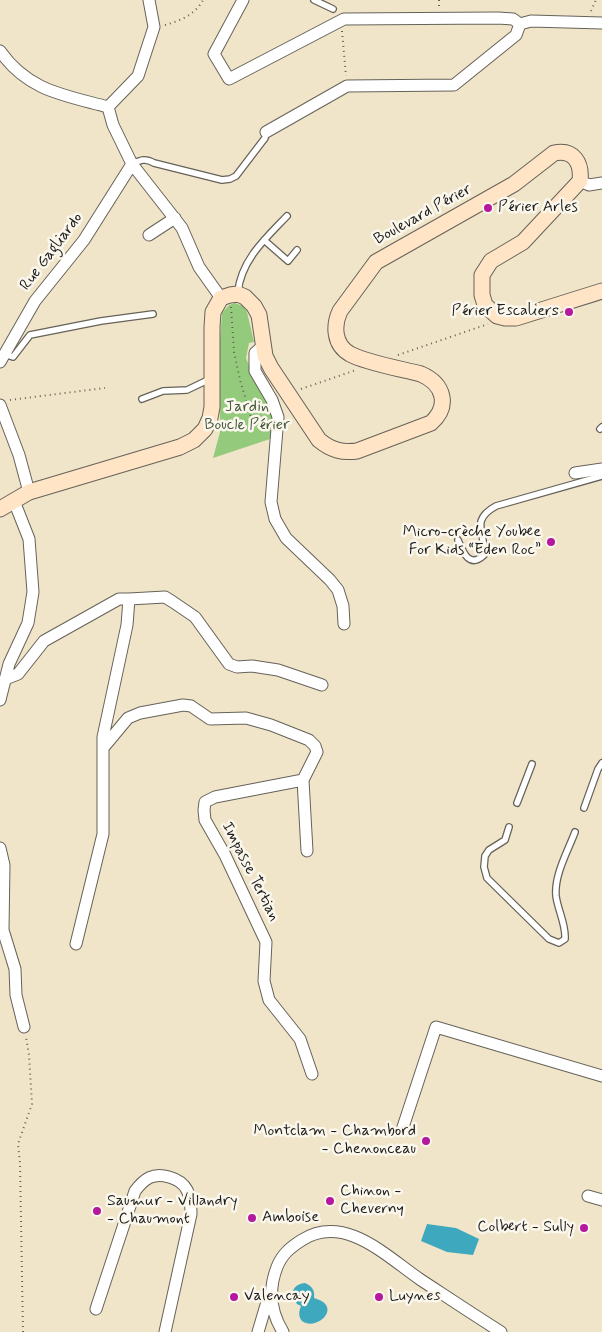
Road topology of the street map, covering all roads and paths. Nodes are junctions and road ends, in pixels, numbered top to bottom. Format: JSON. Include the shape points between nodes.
{"nodes":[{"id":1,"x":149,"y":0,"type":"edge"},
{"id":2,"x":203,"y":0,"type":"edge"},
{"id":3,"x":243,"y":0,"type":"edge"},
{"id":4,"x":314,"y":0,"type":"edge"},
{"id":5,"x":333,"y":9,"type":"dead end"},
{"id":6,"x":341,"y":20,"type":"junction"},
{"id":7,"x":602,"y":23,"type":"edge"},
{"id":8,"x":520,"y":24,"type":"junction"},
{"id":9,"x":162,"y":26,"type":"dead end"},
{"id":10,"x":0,"y":51,"type":"edge"},
{"id":11,"x":347,"y":86,"type":"junction"},
{"id":12,"x":108,"y":107,"type":"junction"},
{"id":13,"x":266,"y":135,"type":"joint"},
{"id":14,"x":132,"y":164,"type":"junction"},
{"id":15,"x":580,"y":181,"type":"junction"},
{"id":16,"x":602,"y":183,"type":"edge"},
{"id":17,"x":287,"y":216,"type":"dead end"},
{"id":18,"x":176,"y":218,"type":"junction"},
{"id":19,"x":148,"y":236,"type":"dead end"},
{"id":20,"x":264,"y":240,"type":"junction"},
{"id":21,"x":297,"y":250,"type":"dead end"},
{"id":22,"x":602,"y":291,"type":"edge"},
{"id":23,"x":229,"y":296,"type":"junction"},
{"id":24,"x":153,"y":314,"type":"dead end"},
{"id":25,"x":263,"y":346,"type":"junction"},
{"id":26,"x":2,"y":358,"type":"edge"},
{"id":27,"x":212,"y":378,"type":"junction"},
{"id":28,"x":105,"y":388,"type":"dead end"},
{"id":29,"x":142,"y":399,"type":"dead end"},
{"id":30,"x":12,"y":400,"type":"dead end"},
{"id":31,"x":0,"y":405,"type":"edge"},
{"id":32,"x":254,"y":427,"type":"dead end"},
{"id":33,"x":602,"y":469,"type":"edge"},
{"id":34,"x":575,"y":473,"type":"dead end"},
{"id":35,"x":602,"y":476,"type":"edge"},
{"id":36,"x":29,"y":492,"type":"junction"},
{"id":37,"x":14,"y":501,"type":"junction"},
{"id":38,"x":0,"y":509,"type":"edge"},
{"id":39,"x":458,"y":540,"type":"dead end"},
{"id":40,"x":129,"y":599,"type":"junction"},
{"id":41,"x":344,"y":624,"type":"dead end"},
{"id":42,"x":5,"y":679,"type":"junction"},
{"id":43,"x":322,"y":685,"type":"dead end"},
{"id":44,"x":0,"y":700,"type":"edge"},
{"id":45,"x":103,"y":748,"type":"junction"},
{"id":46,"x":532,"y":764,"type":"dead end"},
{"id":47,"x":602,"y":764,"type":"edge"},
{"id":48,"x":304,"y":780,"type":"junction"},
{"id":49,"x":517,"y":803,"type":"dead end"},
{"id":50,"x":584,"y":808,"type":"dead end"},
{"id":51,"x":510,"y":827,"type":"dead end"},
{"id":52,"x":575,"y":832,"type":"dead end"},
{"id":53,"x":0,"y":848,"type":"edge"},
{"id":54,"x":307,"y":851,"type":"dead end"},
{"id":55,"x":76,"y":944,"type":"dead end"},
{"id":56,"x":24,"y":1027,"type":"joint"},
{"id":57,"x":312,"y":1074,"type":"dead end"},
{"id":58,"x":602,"y":1076,"type":"edge"},
{"id":59,"x":403,"y":1127,"type":"dead end"},
{"id":60,"x":588,"y":1196,"type":"dead end"},
{"id":61,"x":602,"y":1200,"type":"edge"},
{"id":62,"x":270,"y":1291,"type":"junction"},
{"id":63,"x":96,"y":1310,"type":"dead end"},
{"id":64,"x":23,"y":1332,"type":"edge"},
{"id":65,"x":165,"y":1332,"type":"edge"},
{"id":66,"x":258,"y":1332,"type":"edge"},
{"id":67,"x":283,"y":1332,"type":"edge"},
{"id":68,"x":500,"y":1332,"type":"edge"}],
"edges":[{"from":1,"to":12,"type":"street","via":[[154,27],[138,76]]},
{"from":2,"to":9,"type":"path","via":[[198,9]]},
{"from":3,"to":6,"type":"street","via":[[214,54],[229,79]]},
{"from":4,"to":5,"type":"lane"},
{"from":6,"to":8,"type":"street","via":[[498,18],[513,19]]},
{"from":6,"to":11,"type":"path"},
{"from":7,"to":8,"type":"street","via":[[531,21]]},
{"from":8,"to":11,"type":"street","via":[[516,35],[454,85]]},
{"from":10,"to":12,"type":"street","via":[[34,84]]},
{"from":11,"to":13,"type":"street"},
{"from":12,"to":14,"type":"street","via":[[112,125]]},
{"from":13,"to":14,"type":"lane","via":[[236,176],[230,179],[222,180],[149,159]]},
{"from":14,"to":18,"type":"street"},
{"from":14,"to":26,"type":"street","name":"Rue Gagliardo","via":[[84,240],[35,301]]},
{"from":15,"to":16,"type":"street","via":[[589,185]]},
{"from":15,"to":22,"type":"street","via":[[523,242],[492,261],[482,275],[482,295],[485,305],[497,316],[516,318]]},
{"from":15,"to":25,"type":"street","name":"Boulevard Périer","via":[[576,159],[570,154],[554,153],[514,184],[376,262],[340,311],[336,320],[336,337],[351,355],[421,374],[438,385],[441,411],[431,423],[357,451],[344,452],[325,446],[271,368]]},
{"from":17,"to":20,"type":"lane"},
{"from":18,"to":19,"type":"street"},
{"from":18,"to":23,"type":"street","via":[[199,267]]},
{"from":20,"to":21,"type":"lane","via":[[288,261]]},
{"from":20,"to":23,"type":"lane","via":[[246,264]]},
{"from":23,"to":25,"type":"street","name":"Boulevard Périer","via":[[245,297],[251,302],[259,315]]},
{"from":23,"to":27,"type":"street","via":[[213,312]]},
{"from":23,"to":32,"type":"path","via":[[234,352]]},
{"from":24,"to":26,"type":"lane","via":[[30,334],[13,357]]},
{"from":25,"to":41,"type":"street","via":[[255,353],[254,371],[272,400],[278,417],[271,502],[275,519],[286,538],[338,590]]},
{"from":27,"to":29,"type":"lane","via":[[187,390],[163,391]]},
{"from":27,"to":36,"type":"street","via":[[212,407],[204,429],[194,440]]},
{"from":28,"to":30,"type":"path"},
{"from":31,"to":36,"type":"street"},
{"from":33,"to":34,"type":"street"},
{"from":35,"to":39,"type":"lane","via":[[488,511],[480,525],[484,555],[475,560],[465,556]]},
{"from":36,"to":37,"type":"street"},
{"from":37,"to":38,"type":"street"},
{"from":37,"to":42,"type":"street","via":[[29,539],[33,592],[28,623]]},
{"from":40,"to":42,"type":"street","via":[[119,599],[44,641],[18,674]]},
{"from":40,"to":43,"type":"street","via":[[165,597],[173,602],[195,617],[229,664],[278,670]]},
{"from":40,"to":45,"type":"street"},
{"from":42,"to":44,"type":"street"},
{"from":45,"to":48,"type":"street","via":[[128,718],[191,706],[210,718],[246,718],[309,740],[316,752]]},
{"from":45,"to":55,"type":"street","via":[[103,834]]},
{"from":46,"to":49,"type":"lane"},
{"from":47,"to":50,"type":"lane"},
{"from":48,"to":54,"type":"street"},
{"from":48,"to":57,"type":"street","name":"Impasse Tertian","via":[[215,797],[205,802],[204,810],[205,820],[266,942],[264,981],[269,1000],[300,1039]]},
{"from":51,"to":52,"type":"lane","via":[[505,840],[485,856],[487,878],[549,939],[559,943],[565,939],[566,932],[556,889]]},
{"from":53,"to":56,"type":"street","via":[[4,865],[3,930]]},
{"from":56,"to":64,"type":"path","via":[[32,1104],[18,1144]]},
{"from":58,"to":59,"type":"street","via":[[436,1027]]},
{"from":60,"to":61,"type":"street"},
{"from":62,"to":66,"type":"street"},
{"from":62,"to":67,"type":"street","via":[[270,1301]]},
{"from":62,"to":68,"type":"street","via":[[279,1261],[288,1249],[308,1237],[337,1231],[368,1242]]},
{"from":63,"to":65,"type":"street","via":[[135,1191],[142,1182],[159,1174],[179,1180],[186,1188],[191,1214]]}]}
